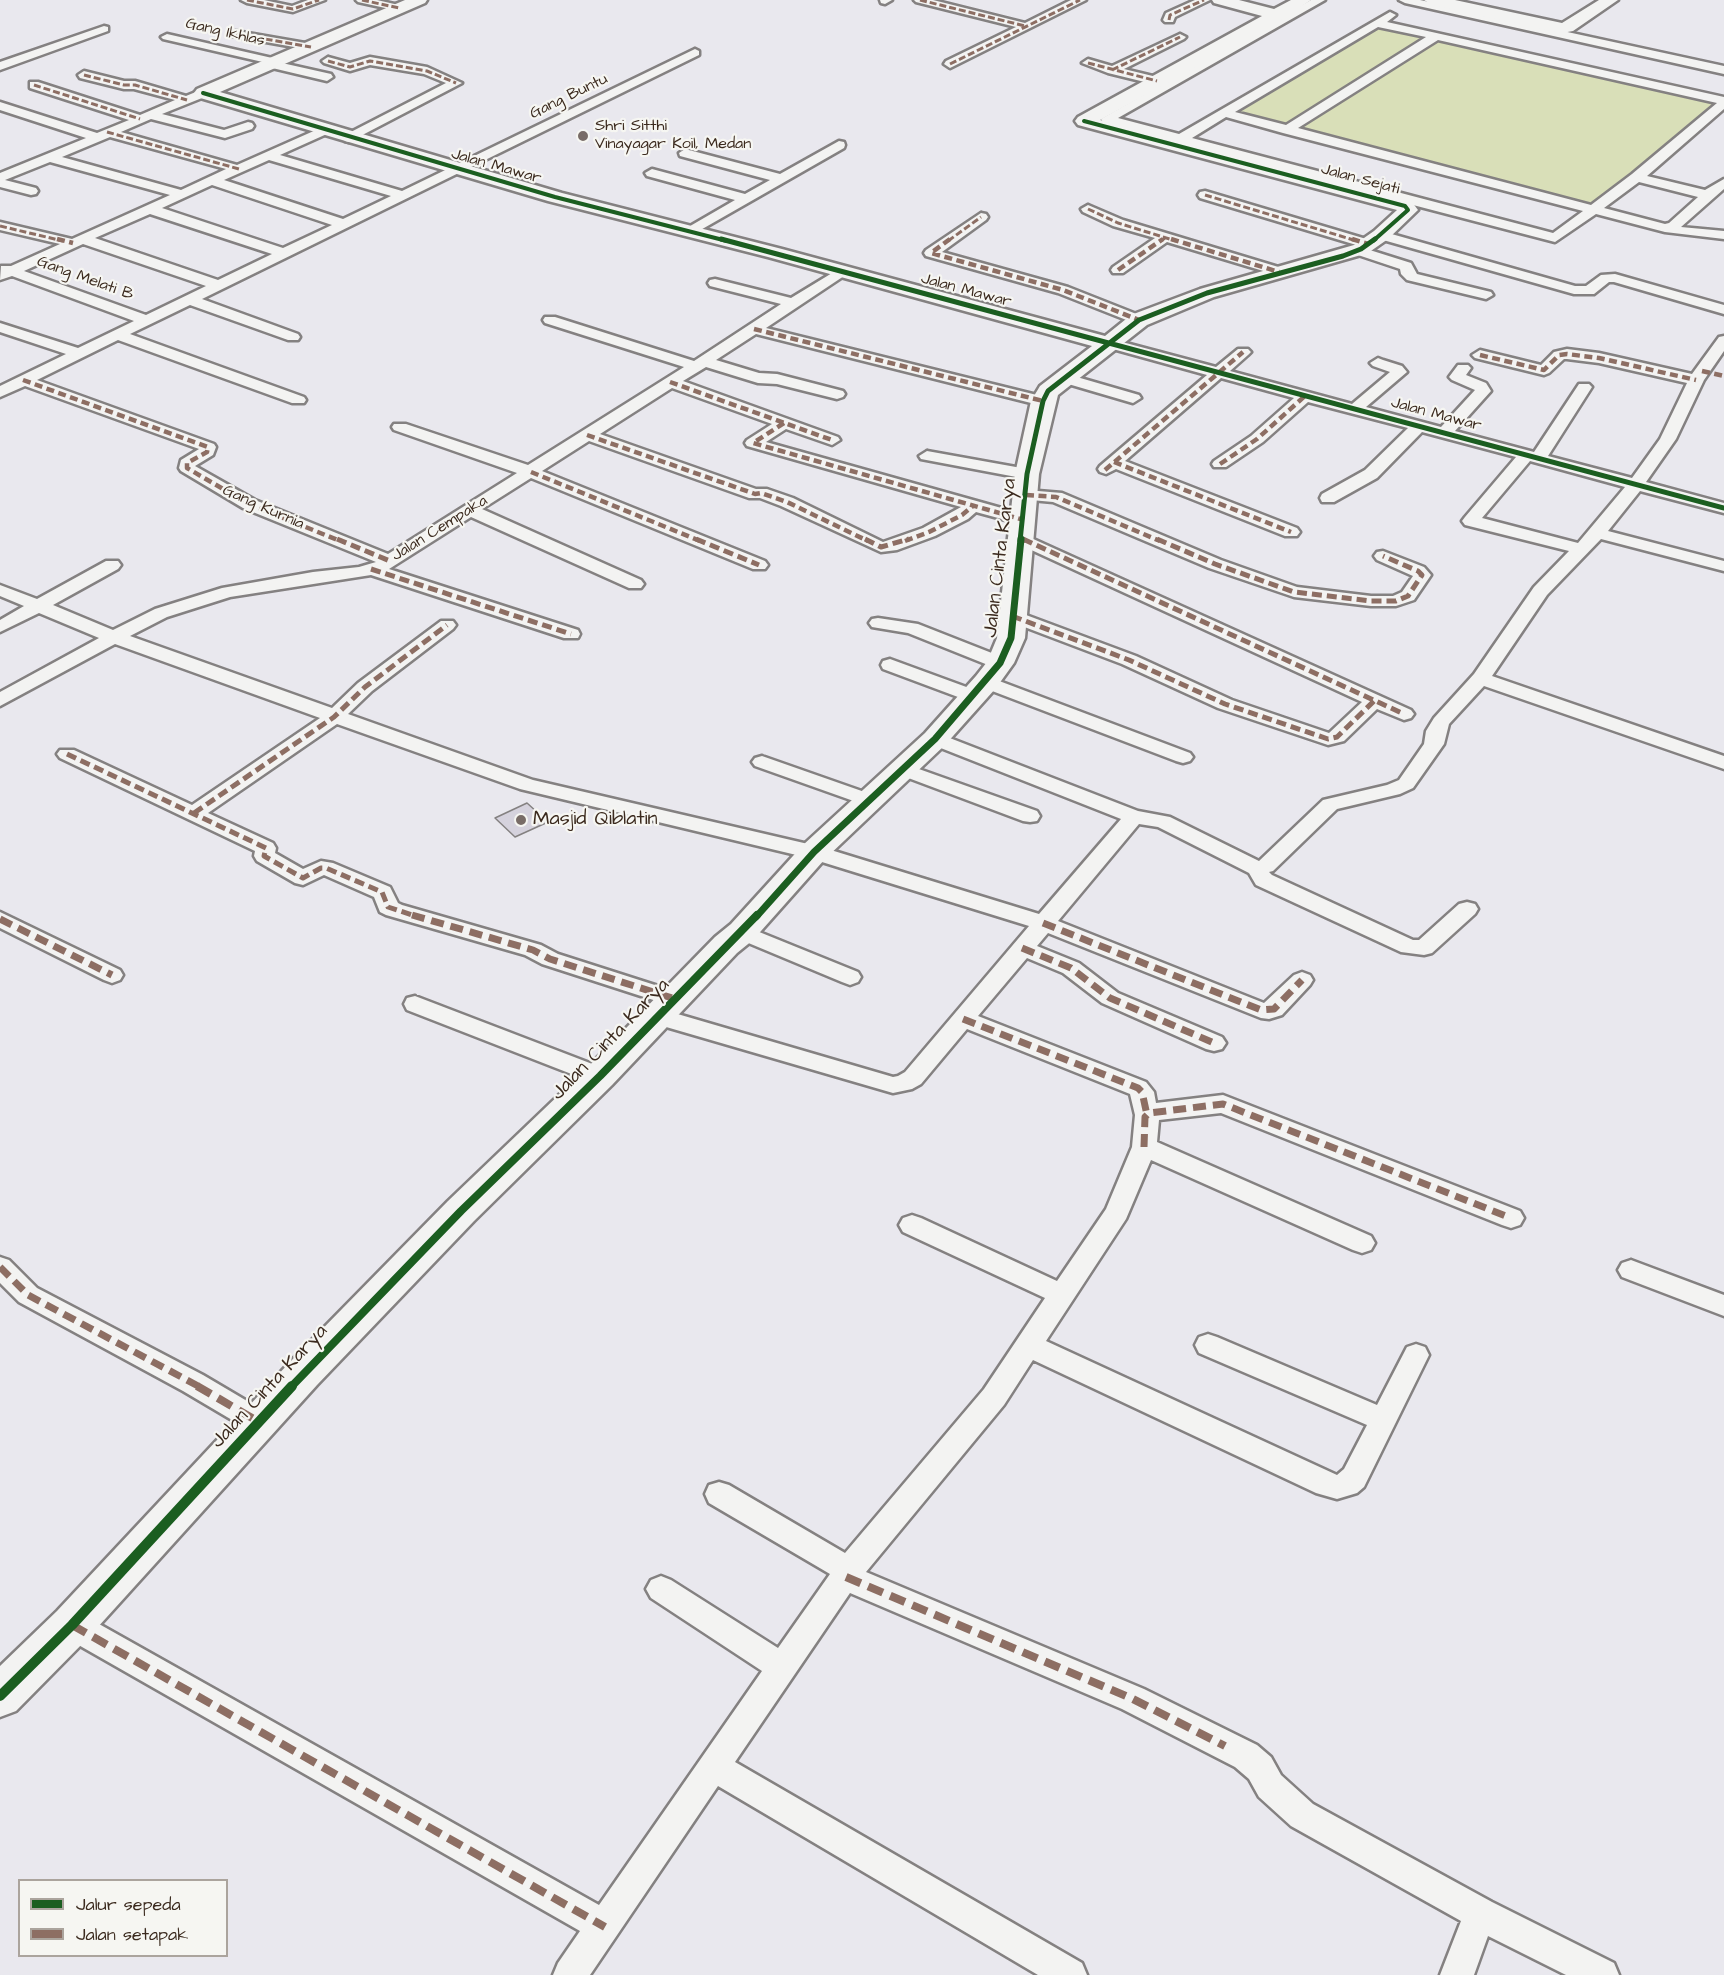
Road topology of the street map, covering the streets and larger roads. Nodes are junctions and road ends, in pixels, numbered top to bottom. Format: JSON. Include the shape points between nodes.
{"nodes":[{"id":1,"x":248,"y":0,"type":"edge"},
{"id":2,"x":319,"y":0,"type":"edge"},
{"id":3,"x":362,"y":0,"type":"edge"},
{"id":4,"x":419,"y":0,"type":"edge"},
{"id":5,"x":920,"y":0,"type":"edge"},
{"id":6,"x":1080,"y":0,"type":"edge"},
{"id":7,"x":1204,"y":0,"type":"edge"},
{"id":8,"x":1220,"y":0,"type":"edge"},
{"id":9,"x":1303,"y":0,"type":"edge"},
{"id":10,"x":1319,"y":0,"type":"edge"},
{"id":11,"x":1432,"y":0,"type":"edge"},
{"id":12,"x":1610,"y":0,"type":"edge"},
{"id":13,"x":1409,"y":1,"type":"edge"},
{"id":14,"x":399,"y":8,"type":"junction"},
{"id":15,"x":1278,"y":15,"type":"junction"},
{"id":16,"x":1169,"y":20,"type":"dead end"},
{"id":17,"x":1377,"y":23,"type":"junction"},
{"id":18,"x":1025,"y":26,"type":"junction"},
{"id":19,"x":104,"y":29,"type":"dead end"},
{"id":20,"x":236,"y":34,"type":"dead end"},
{"id":21,"x":1436,"y":36,"type":"junction"},
{"id":22,"x":167,"y":37,"type":"dead end"},
{"id":23,"x":1180,"y":37,"type":"dead end"},
{"id":24,"x":311,"y":47,"type":"junction"},
{"id":25,"x":695,"y":53,"type":"dead end"},
{"id":26,"x":328,"y":61,"type":"dead end"},
{"id":27,"x":274,"y":63,"type":"junction"},
{"id":28,"x":1088,"y":63,"type":"dead end"},
{"id":29,"x":950,"y":64,"type":"dead end"},
{"id":30,"x":0,"y":66,"type":"edge"},
{"id":31,"x":1112,"y":70,"type":"junction"},
{"id":32,"x":1724,"y":70,"type":"edge"},
{"id":33,"x":84,"y":75,"type":"dead end"},
{"id":34,"x":327,"y":77,"type":"dead end"},
{"id":35,"x":1157,"y":81,"type":"junction"},
{"id":36,"x":34,"y":85,"type":"dead end"},
{"id":37,"x":195,"y":96,"type":"junction"},
{"id":38,"x":1724,"y":102,"type":"edge"},
{"id":39,"x":0,"y":106,"type":"edge"},
{"id":40,"x":1224,"y":113,"type":"junction"},
{"id":41,"x":145,"y":117,"type":"junction"},
{"id":42,"x":248,"y":126,"type":"dead end"},
{"id":43,"x":325,"y":130,"type":"junction"},
{"id":44,"x":1287,"y":130,"type":"junction"},
{"id":45,"x":102,"y":135,"type":"junction"},
{"id":46,"x":349,"y":138,"type":"junction"},
{"id":47,"x":1179,"y":140,"type":"junction"},
{"id":48,"x":839,"y":145,"type":"dead end"},
{"id":49,"x":685,"y":153,"type":"dead end"},
{"id":50,"x":269,"y":156,"type":"junction"},
{"id":51,"x":48,"y":157,"type":"junction"},
{"id":52,"x":239,"y":169,"type":"junction"},
{"id":53,"x":456,"y":170,"type":"junction"},
{"id":54,"x":652,"y":173,"type":"dead end"},
{"id":55,"x":1637,"y":177,"type":"junction"},
{"id":56,"x":0,"y":178,"type":"edge"},
{"id":57,"x":783,"y":178,"type":"junction"},
{"id":58,"x":212,"y":181,"type":"junction"},
{"id":59,"x":0,"y":183,"type":"edge"},
{"id":60,"x":1724,"y":183,"type":"edge"},
{"id":61,"x":31,"y":191,"type":"dead end"},
{"id":62,"x":183,"y":194,"type":"junction"},
{"id":63,"x":402,"y":195,"type":"junction"},
{"id":64,"x":1205,"y":195,"type":"dead end"},
{"id":65,"x":1707,"y":195,"type":"junction"},
{"id":66,"x":747,"y":199,"type":"junction"},
{"id":67,"x":150,"y":209,"type":"junction"},
{"id":68,"x":1088,"y":210,"type":"dead end"},
{"id":69,"x":1595,"y":210,"type":"junction"},
{"id":70,"x":981,"y":217,"type":"dead end"},
{"id":71,"x":344,"y":224,"type":"junction"},
{"id":72,"x":0,"y":226,"type":"edge"},
{"id":73,"x":1670,"y":228,"type":"junction"},
{"id":74,"x":690,"y":232,"type":"junction"},
{"id":75,"x":1724,"y":235,"type":"edge"},
{"id":76,"x":1166,"y":237,"type":"junction"},
{"id":77,"x":78,"y":241,"type":"junction"},
{"id":78,"x":1369,"y":243,"type":"junction"},
{"id":79,"x":284,"y":253,"type":"junction"},
{"id":80,"x":1118,"y":270,"type":"dead end"},
{"id":81,"x":842,"y":271,"type":"junction"},
{"id":82,"x":4,"y":272,"type":"edge"},
{"id":83,"x":1280,"y":273,"type":"junction"},
{"id":84,"x":715,"y":283,"type":"dead end"},
{"id":85,"x":217,"y":285,"type":"junction"},
{"id":86,"x":1486,"y":295,"type":"dead end"},
{"id":87,"x":188,"y":299,"type":"junction"},
{"id":88,"x":793,"y":303,"type":"junction"},
{"id":89,"x":1724,"y":310,"type":"edge"},
{"id":90,"x":145,"y":320,"type":"junction"},
{"id":91,"x":550,"y":320,"type":"dead end"},
{"id":92,"x":1139,"y":320,"type":"junction"},
{"id":93,"x":0,"y":327,"type":"edge"},
{"id":94,"x":754,"y":329,"type":"junction"},
{"id":95,"x":117,"y":335,"type":"junction"},
{"id":96,"x":292,"y":337,"type":"dead end"},
{"id":97,"x":1724,"y":340,"type":"edge"},
{"id":98,"x":1107,"y":343,"type":"junction"},
{"id":99,"x":1243,"y":352,"type":"dead end"},
{"id":100,"x":78,"y":353,"type":"junction"},
{"id":101,"x":1480,"y":355,"type":"dead end"},
{"id":102,"x":1378,"y":363,"type":"dead end"},
{"id":103,"x":699,"y":364,"type":"junction"},
{"id":104,"x":1463,"y":368,"type":"dead end"},
{"id":105,"x":1222,"y":372,"type":"junction"},
{"id":106,"x":1699,"y":376,"type":"junction"},
{"id":107,"x":1724,"y":376,"type":"edge"},
{"id":108,"x":23,"y":380,"type":"junction"},
{"id":109,"x":670,"y":382,"type":"junction"},
{"id":110,"x":1584,"y":387,"type":"dead end"},
{"id":111,"x":1053,"y":389,"type":"junction"},
{"id":112,"x":0,"y":392,"type":"edge"},
{"id":113,"x":837,"y":394,"type":"dead end"},
{"id":114,"x":1306,"y":395,"type":"junction"},
{"id":115,"x":1132,"y":399,"type":"dead end"},
{"id":116,"x":297,"y":400,"type":"dead end"},
{"id":117,"x":1356,"y":408,"type":"junction"},
{"id":118,"x":784,"y":423,"type":"junction"},
{"id":119,"x":1420,"y":425,"type":"junction"},
{"id":120,"x":400,"y":427,"type":"dead end"},
{"id":121,"x":1445,"y":432,"type":"junction"},
{"id":122,"x":586,"y":435,"type":"junction"},
{"id":123,"x":832,"y":440,"type":"dead end"},
{"id":124,"x":927,"y":456,"type":"dead end"},
{"id":125,"x":1533,"y":456,"type":"junction"},
{"id":126,"x":1220,"y":464,"type":"dead end"},
{"id":127,"x":531,"y":472,"type":"junction"},
{"id":128,"x":1636,"y":484,"type":"junction"},
{"id":129,"x":1328,"y":498,"type":"dead end"},
{"id":130,"x":974,"y":506,"type":"junction"},
{"id":131,"x":1024,"y":507,"type":"junction"},
{"id":132,"x":1724,"y":508,"type":"edge"},
{"id":133,"x":470,"y":510,"type":"junction"},
{"id":134,"x":1291,"y":532,"type":"dead end"},
{"id":135,"x":1597,"y":533,"type":"junction"},
{"id":136,"x":1581,"y":549,"type":"junction"},
{"id":137,"x":1383,"y":556,"type":"dead end"},
{"id":138,"x":390,"y":561,"type":"junction"},
{"id":139,"x":112,"y":565,"type":"dead end"},
{"id":140,"x":759,"y":565,"type":"dead end"},
{"id":141,"x":1724,"y":566,"type":"edge"},
{"id":142,"x":371,"y":570,"type":"junction"},
{"id":143,"x":635,"y":584,"type":"dead end"},
{"id":144,"x":0,"y":590,"type":"edge"},
{"id":145,"x":35,"y":606,"type":"junction"},
{"id":146,"x":1012,"y":616,"type":"junction"},
{"id":147,"x":878,"y":623,"type":"dead end"},
{"id":148,"x":447,"y":626,"type":"dead end"},
{"id":149,"x":0,"y":627,"type":"edge"},
{"id":150,"x":571,"y":634,"type":"dead end"},
{"id":151,"x":114,"y":637,"type":"junction"},
{"id":152,"x":890,"y":665,"type":"dead end"},
{"id":153,"x":1481,"y":678,"type":"junction"},
{"id":154,"x":987,"y":680,"type":"junction"},
{"id":155,"x":0,"y":700,"type":"edge"},
{"id":156,"x":1374,"y":701,"type":"junction"},
{"id":157,"x":1404,"y":714,"type":"dead end"},
{"id":158,"x":334,"y":717,"type":"junction"},
{"id":159,"x":935,"y":739,"type":"junction"},
{"id":160,"x":67,"y":754,"type":"dead end"},
{"id":161,"x":1183,"y":757,"type":"dead end"},
{"id":162,"x":762,"y":762,"type":"dead end"},
{"id":163,"x":1724,"y":763,"type":"edge"},
{"id":164,"x":902,"y":769,"type":"junction"},
{"id":165,"x":869,"y":800,"type":"junction"},
{"id":166,"x":194,"y":813,"type":"junction"},
{"id":167,"x":1030,"y":816,"type":"dead end"},
{"id":168,"x":1134,"y":817,"type":"junction"},
{"id":169,"x":814,"y":852,"type":"junction"},
{"id":170,"x":1256,"y":868,"type":"junction"},
{"id":171,"x":1467,"y":909,"type":"dead end"},
{"id":172,"x":0,"y":919,"type":"edge"},
{"id":173,"x":1043,"y":923,"type":"junction"},
{"id":174,"x":742,"y":932,"type":"junction"},
{"id":175,"x":1022,"y":948,"type":"junction"},
{"id":176,"x":112,"y":975,"type":"dead end"},
{"id":177,"x":850,"y":977,"type":"dead end"},
{"id":178,"x":1302,"y":980,"type":"dead end"},
{"id":179,"x":415,"y":1004,"type":"dead end"},
{"id":180,"x":666,"y":1007,"type":"junction"},
{"id":181,"x":963,"y":1019,"type":"junction"},
{"id":182,"x":1214,"y":1043,"type":"dead end"},
{"id":183,"x":600,"y":1076,"type":"junction"},
{"id":184,"x":1147,"y":1115,"type":"junction"},
{"id":185,"x":1144,"y":1147,"type":"junction"},
{"id":186,"x":1511,"y":1218,"type":"dead end"},
{"id":187,"x":912,"y":1225,"type":"dead end"},
{"id":188,"x":1362,"y":1243,"type":"dead end"},
{"id":189,"x":0,"y":1268,"type":"edge"},
{"id":190,"x":1631,"y":1270,"type":"dead end"},
{"id":191,"x":1061,"y":1294,"type":"junction"},
{"id":192,"x":1724,"y":1306,"type":"edge"},
{"id":193,"x":1028,"y":1345,"type":"junction"},
{"id":194,"x":1208,"y":1345,"type":"dead end"},
{"id":195,"x":1416,"y":1355,"type":"dead end"},
{"id":196,"x":1383,"y":1420,"type":"junction"},
{"id":197,"x":259,"y":1422,"type":"junction"},
{"id":198,"x":718,"y":1494,"type":"dead end"},
{"id":199,"x":848,"y":1573,"type":"junction"},
{"id":200,"x":661,"y":1589,"type":"dead end"},
{"id":201,"x":72,"y":1625,"type":"junction"},
{"id":202,"x":781,"y":1666,"type":"junction"},
{"id":203,"x":0,"y":1696,"type":"edge"},
{"id":204,"x":716,"y":1767,"type":"junction"},
{"id":205,"x":1480,"y":1914,"type":"junction"},
{"id":206,"x":604,"y":1928,"type":"junction"},
{"id":207,"x":570,"y":1975,"type":"edge"},
{"id":208,"x":1070,"y":1975,"type":"edge"},
{"id":209,"x":1457,"y":1975,"type":"edge"},
{"id":210,"x":1602,"y":1975,"type":"edge"}],
"edges":[{"from":1,"to":2,"type":"street","via":[[292,9]]},
{"from":3,"to":14,"type":"street"},
{"from":4,"to":14,"type":"street"},
{"from":5,"to":18,"type":"street"},
{"from":6,"to":18,"type":"street"},
{"from":7,"to":16,"type":"street","via":[[1170,15]]},
{"from":8,"to":15,"type":"street"},
{"from":9,"to":15,"type":"street"},
{"from":10,"to":47,"type":"street","via":[[1107,119]]},
{"from":11,"to":12,"type":"street","via":[[1562,28]]},
{"from":13,"to":17,"type":"street"},
{"from":13,"to":32,"type":"street"},
{"from":14,"to":24,"type":"street"},
{"from":15,"to":35,"type":"street"},
{"from":17,"to":21,"type":"street"},
{"from":17,"to":40,"type":"street"},
{"from":18,"to":29,"type":"street"},
{"from":19,"to":30,"type":"street"},
{"from":20,"to":24,"type":"street"},
{"from":21,"to":38,"type":"street"},
{"from":21,"to":44,"type":"street"},
{"from":22,"to":27,"type":"street","name":"Gang Ikhlas"},
{"from":23,"to":31,"type":"street"},
{"from":24,"to":27,"type":"street"},
{"from":25,"to":53,"type":"street","name":"Gang Buntu"},
{"from":26,"to":46,"type":"street","via":[[350,67],[370,61],[427,71],[456,82]]},
{"from":27,"to":34,"type":"street","name":"Gang Ikhlas"},
{"from":27,"to":37,"type":"street"},
{"from":28,"to":31,"type":"street"},
{"from":31,"to":35,"type":"street"},
{"from":33,"to":37,"type":"street"},
{"from":35,"to":78,"type":"street","name":"Jalan Sejati","via":[[1084,121],[1407,208]]},
{"from":36,"to":41,"type":"street"},
{"from":37,"to":41,"type":"street"},
{"from":37,"to":43,"type":"street","name":"Jalan Mawar"},
{"from":38,"to":55,"type":"street"},
{"from":39,"to":45,"type":"street"},
{"from":40,"to":44,"type":"street"},
{"from":40,"to":47,"type":"street"},
{"from":41,"to":42,"type":"street","via":[[225,134]]},
{"from":41,"to":45,"type":"street"},
{"from":43,"to":46,"type":"street","name":"Jalan Mawar"},
{"from":43,"to":50,"type":"street"},
{"from":44,"to":69,"type":"street"},
{"from":45,"to":51,"type":"street"},
{"from":45,"to":52,"type":"street"},
{"from":46,"to":53,"type":"street","name":"Jalan Mawar"},
{"from":47,"to":69,"type":"street","via":[[1551,238],[1558,238]]},
{"from":48,"to":57,"type":"street"},
{"from":49,"to":57,"type":"street"},
{"from":50,"to":52,"type":"street"},
{"from":50,"to":63,"type":"street"},
{"from":51,"to":56,"type":"street"},
{"from":51,"to":62,"type":"street"},
{"from":52,"to":58,"type":"street"},
{"from":53,"to":63,"type":"street","name":"Gang Buntu"},
{"from":53,"to":74,"type":"street","name":"Jalan Mawar"},
{"from":54,"to":66,"type":"street"},
{"from":55,"to":65,"type":"street"},
{"from":55,"to":69,"type":"street"},
{"from":57,"to":66,"type":"street"},
{"from":58,"to":62,"type":"street"},
{"from":58,"to":71,"type":"street"},
{"from":59,"to":61,"type":"street"},
{"from":60,"to":65,"type":"street"},
{"from":62,"to":67,"type":"street"},
{"from":63,"to":71,"type":"street","name":"Gang Buntu"},
{"from":64,"to":78,"type":"street"},
{"from":65,"to":73,"type":"street"},
{"from":66,"to":74,"type":"street"},
{"from":67,"to":77,"type":"street"},
{"from":67,"to":79,"type":"street"},
{"from":68,"to":76,"type":"street"},
{"from":69,"to":73,"type":"street"},
{"from":70,"to":92,"type":"street","via":[[931,253],[1063,290]]},
{"from":71,"to":79,"type":"street","name":"Gang Buntu"},
{"from":72,"to":77,"type":"street"},
{"from":73,"to":75,"type":"street"},
{"from":74,"to":81,"type":"street","name":"Jalan Mawar"},
{"from":76,"to":80,"type":"street"},
{"from":76,"to":83,"type":"street"},
{"from":77,"to":82,"type":"street"},
{"from":77,"to":85,"type":"street"},
{"from":78,"to":83,"type":"street","name":"Jalan Sejati"},
{"from":78,"to":86,"type":"street","via":[[1406,266],[1412,277]]},
{"from":78,"to":89,"type":"street","via":[[1574,290],[1589,291],[1606,278],[1615,278]]},
{"from":79,"to":85,"type":"street","name":"Gang Buntu"},
{"from":81,"to":88,"type":"street","name":"Jalan Cempaka"},
{"from":81,"to":98,"type":"street","name":"Jalan Mawar"},
{"from":82,"to":90,"type":"street","name":"Gang Melati B"},
{"from":83,"to":92,"type":"street","name":"Jalan Sejati","via":[[1207,293]]},
{"from":84,"to":88,"type":"street"},
{"from":85,"to":87,"type":"street","name":"Gang Buntu"},
{"from":87,"to":90,"type":"street","name":"Gang Buntu"},
{"from":87,"to":96,"type":"street"},
{"from":88,"to":94,"type":"street","name":"Jalan Cempaka"},
{"from":90,"to":95,"type":"street","name":"Gang Buntu"},
{"from":91,"to":103,"type":"street"},
{"from":92,"to":98,"type":"street","name":"Jalan Sejati"},
{"from":93,"to":100,"type":"street"},
{"from":94,"to":103,"type":"street","name":"Jalan Cempaka"},
{"from":94,"to":111,"type":"street"},
{"from":95,"to":100,"type":"street","name":"Gang Buntu"},
{"from":95,"to":116,"type":"street"},
{"from":97,"to":106,"type":"street"},
{"from":98,"to":105,"type":"street","name":"Jalan Mawar"},
{"from":98,"to":111,"type":"street"},
{"from":99,"to":105,"type":"street"},
{"from":100,"to":108,"type":"street","name":"Gang Buntu"},
{"from":101,"to":106,"type":"street","via":[[1544,370],[1559,355],[1567,354]]},
{"from":102,"to":117,"type":"street","via":[[1399,372]]},
{"from":103,"to":109,"type":"street","name":"Jalan Cempaka"},
{"from":103,"to":113,"type":"street"},
{"from":104,"to":121,"type":"street","via":[[1457,377],[1481,386],[1483,391]]},
{"from":105,"to":114,"type":"street","name":"Jalan Mawar"},
{"from":105,"to":134,"type":"street","via":[[1110,466]]},
{"from":106,"to":107,"type":"street"},
{"from":106,"to":128,"type":"street","via":[[1668,439]]},
{"from":108,"to":112,"type":"street","name":"Gang Buntu"},
{"from":108,"to":138,"type":"street","name":"Gang Kurnia","via":[[208,447],[207,452],[187,463],[187,468],[249,504]]},
{"from":109,"to":118,"type":"street"},
{"from":109,"to":122,"type":"street","name":"Jalan Cempaka"},
{"from":110,"to":125,"type":"street"},
{"from":111,"to":115,"type":"street"},
{"from":111,"to":131,"type":"street","name":"Jalan Cinta Karya"},
{"from":114,"to":117,"type":"street","name":"Jalan Mawar"},
{"from":114,"to":126,"type":"street","via":[[1257,439]]},
{"from":117,"to":119,"type":"street","name":"Jalan Mawar"},
{"from":118,"to":123,"type":"street"},
{"from":118,"to":130,"type":"street","via":[[753,443]]},
{"from":119,"to":121,"type":"street","name":"Jalan Mawar"},
{"from":119,"to":129,"type":"street","via":[[1371,474]]},
{"from":120,"to":127,"type":"street"},
{"from":121,"to":125,"type":"street","name":"Jalan Mawar"},
{"from":122,"to":127,"type":"street","name":"Jalan Cempaka"},
{"from":122,"to":130,"type":"street","via":[[787,502],[881,547],[929,532]]},
{"from":124,"to":131,"type":"street"},
{"from":125,"to":128,"type":"street","name":"Jalan Mawar"},
{"from":125,"to":136,"type":"street","via":[[1471,521]]},
{"from":127,"to":133,"type":"street","name":"Jalan Cempaka"},
{"from":127,"to":140,"type":"street"},
{"from":128,"to":132,"type":"street","name":"Jalan Mawar"},
{"from":128,"to":135,"type":"street"},
{"from":130,"to":131,"type":"street"},
{"from":131,"to":137,"type":"street","via":[[1056,497],[1215,564],[1294,592],[1371,601],[1408,596],[1422,575]]},
{"from":131,"to":146,"type":"street","name":"Jalan Cinta Karya"},
{"from":131,"to":156,"type":"street"},
{"from":133,"to":138,"type":"street","name":"Jalan Cempaka"},
{"from":133,"to":143,"type":"street"},
{"from":135,"to":136,"type":"street"},
{"from":135,"to":141,"type":"street"},
{"from":136,"to":153,"type":"street","via":[[1540,591]]},
{"from":138,"to":142,"type":"street","name":"Jalan Cempaka"},
{"from":139,"to":145,"type":"street"},
{"from":142,"to":150,"type":"street"},
{"from":142,"to":151,"type":"street","name":"Jalan Cempaka","via":[[228,592],[161,613]]},
{"from":144,"to":145,"type":"street"},
{"from":145,"to":149,"type":"street"},
{"from":145,"to":151,"type":"street"},
{"from":146,"to":154,"type":"street","name":"Jalan Cinta Karya","via":[[1011,638]]},
{"from":146,"to":156,"type":"street","via":[[1129,660],[1224,704],[1328,740],[1337,737]]},
{"from":147,"to":154,"type":"street","via":[[912,628]]},
{"from":148,"to":158,"type":"street","via":[[365,687]]},
{"from":151,"to":155,"type":"street","name":"Jalan Cempaka"},
{"from":151,"to":158,"type":"street"},
{"from":152,"to":154,"type":"street"},
{"from":153,"to":163,"type":"street"},
{"from":153,"to":170,"type":"street","via":[[1441,722],[1434,744],[1406,784],[1330,804],[1266,866]]},
{"from":154,"to":159,"type":"street","name":"Jalan Cinta Karya"},
{"from":154,"to":161,"type":"street"},
{"from":156,"to":157,"type":"street"},
{"from":158,"to":166,"type":"street"},
{"from":158,"to":169,"type":"street","via":[[527,785]]},
{"from":159,"to":164,"type":"street","name":"Jalan Cinta Karya"},
{"from":159,"to":168,"type":"street"},
{"from":160,"to":166,"type":"street"},
{"from":162,"to":165,"type":"street"},
{"from":164,"to":165,"type":"street","name":"Jalan Cinta Karya"},
{"from":164,"to":167,"type":"street"},
{"from":165,"to":169,"type":"street","name":"Jalan Cinta Karya"},
{"from":166,"to":180,"type":"street","via":[[266,848],[264,856],[303,878],[326,868],[382,892],[388,907],[394,910],[533,950]]},
{"from":168,"to":170,"type":"street","via":[[1163,822]]},
{"from":168,"to":173,"type":"street"},
{"from":169,"to":173,"type":"street"},
{"from":169,"to":174,"type":"street","name":"Jalan Cinta Karya"},
{"from":170,"to":171,"type":"street","via":[[1264,880],[1409,947],[1424,948]]},
{"from":172,"to":176,"type":"street"},
{"from":173,"to":175,"type":"street"},
{"from":173,"to":178,"type":"street","via":[[1261,1010],[1274,1009]]},
{"from":174,"to":177,"type":"street"},
{"from":174,"to":180,"type":"street","name":"Jalan Cinta Karya"},
{"from":175,"to":181,"type":"street"},
{"from":175,"to":182,"type":"street","via":[[1076,971],[1110,998]]},
{"from":179,"to":183,"type":"street"},
{"from":180,"to":181,"type":"street","via":[[893,1085],[913,1078]]},
{"from":180,"to":183,"type":"street","name":"Jalan Cinta Karya"},
{"from":181,"to":184,"type":"street","via":[[1138,1088]]},
{"from":183,"to":197,"type":"street","name":"Jalan Cinta Karya","via":[[461,1210]]},
{"from":184,"to":185,"type":"street"},
{"from":184,"to":186,"type":"street","via":[[1223,1104]]},
{"from":185,"to":188,"type":"street"},
{"from":185,"to":191,"type":"street","via":[[1117,1212]]},
{"from":187,"to":191,"type":"street"},
{"from":189,"to":197,"type":"street","via":[[28,1295]]},
{"from":190,"to":192,"type":"street"},
{"from":191,"to":193,"type":"street"},
{"from":193,"to":196,"type":"street","via":[[1326,1484],[1347,1484],[1354,1478]]},
{"from":193,"to":199,"type":"street","via":[[994,1397]]},
{"from":194,"to":196,"type":"street"},
{"from":195,"to":196,"type":"street"},
{"from":197,"to":201,"type":"street","name":"Jalan Cinta Karya"},
{"from":198,"to":199,"type":"street"},
{"from":199,"to":202,"type":"street"},
{"from":199,"to":205,"type":"street","via":[[1133,1699],[1246,1756],[1260,1768],[1270,1786],[1302,1815]]},
{"from":200,"to":202,"type":"street"},
{"from":201,"to":203,"type":"street","name":"Jalan Cinta Karya"},
{"from":201,"to":206,"type":"street"},
{"from":202,"to":204,"type":"street"},
{"from":204,"to":206,"type":"street"},
{"from":204,"to":208,"type":"street"},
{"from":205,"to":209,"type":"street"},
{"from":205,"to":210,"type":"street"},
{"from":206,"to":207,"type":"street"}]}
